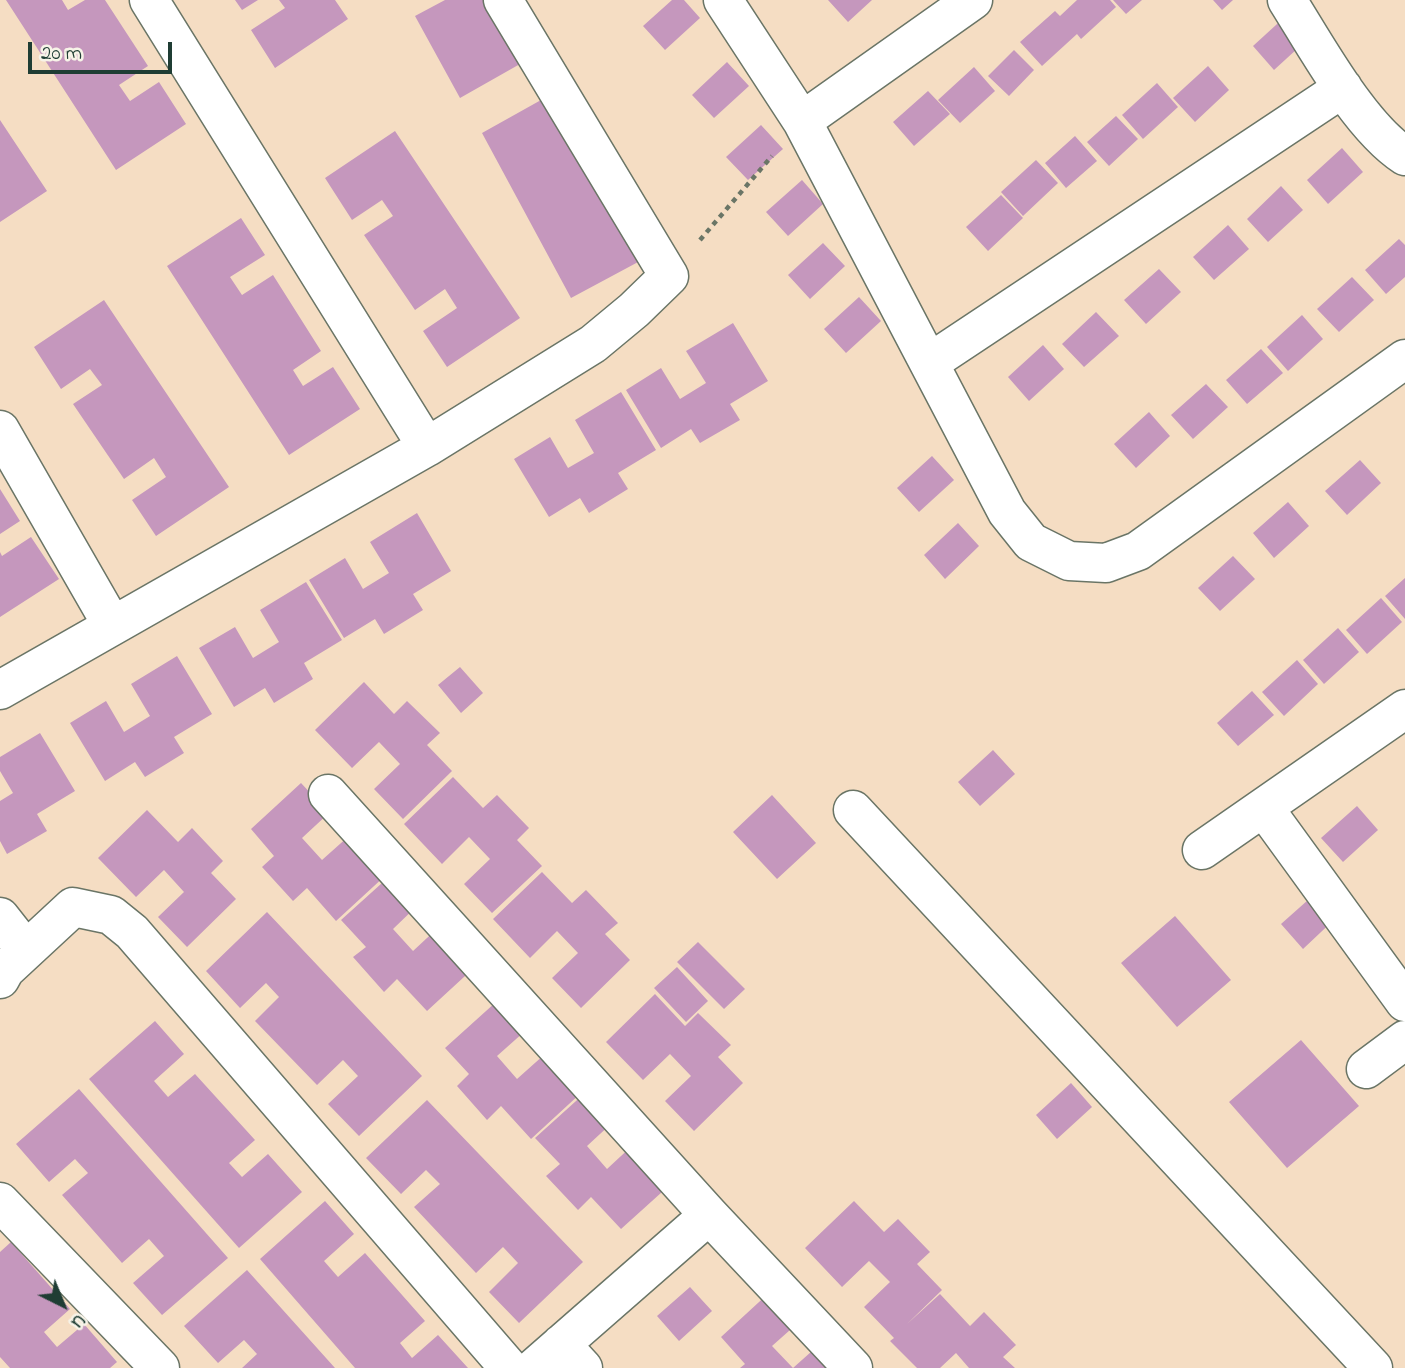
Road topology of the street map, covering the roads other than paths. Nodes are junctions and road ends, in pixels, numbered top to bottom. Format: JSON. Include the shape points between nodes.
{"nodes":[{"id":1,"x":149,"y":0,"type":"edge"},
{"id":2,"x":503,"y":0,"type":"edge"},
{"id":3,"x":723,"y":0,"type":"edge"},
{"id":4,"x":973,"y":0,"type":"edge"},
{"id":5,"x":1287,"y":0,"type":"edge"},
{"id":6,"x":1343,"y":88,"type":"junction"},
{"id":7,"x":802,"y":121,"type":"junction"},
{"id":8,"x":1405,"y":156,"type":"edge"},
{"id":9,"x":1405,"y":359,"type":"edge"},
{"id":10,"x":929,"y":363,"type":"junction"},
{"id":11,"x":0,"y":430,"type":"edge"},
{"id":12,"x":427,"y":447,"type":"junction"},
{"id":13,"x":112,"y":625,"type":"junction"},
{"id":14,"x":0,"y":690,"type":"edge"},
{"id":15,"x":1405,"y":709,"type":"edge"},
{"id":16,"x":328,"y":794,"type":"dead end"},
{"id":17,"x":1264,"y":808,"type":"junction"},
{"id":18,"x":853,"y":810,"type":"dead end"},
{"id":19,"x":1202,"y":850,"type":"dead end"},
{"id":20,"x":0,"y":917,"type":"edge"},
{"id":21,"x":26,"y":950,"type":"junction"},
{"id":22,"x":0,"y":979,"type":"edge"},
{"id":23,"x":1405,"y":1002,"type":"edge"},
{"id":24,"x":1405,"y":1040,"type":"edge"},
{"id":25,"x":1366,"y":1069,"type":"dead end"},
{"id":26,"x":0,"y":1202,"type":"edge"},
{"id":27,"x":709,"y":1215,"type":"junction"},
{"id":28,"x":559,"y":1360,"type":"edge"},
{"id":29,"x":160,"y":1368,"type":"edge"},
{"id":30,"x":509,"y":1368,"type":"edge"},
{"id":31,"x":853,"y":1368,"type":"edge"},
{"id":32,"x":1373,"y":1368,"type":"edge"}],
"edges":[{"from":1,"to":12,"type":"street"},
{"from":2,"to":12,"type":"street","via":[[669,276],[593,344]]},
{"from":3,"to":7,"type":"street"},
{"from":4,"to":7,"type":"street"},
{"from":5,"to":6,"type":"street"},
{"from":6,"to":8,"type":"street"},
{"from":6,"to":10,"type":"street"},
{"from":7,"to":10,"type":"street"},
{"from":9,"to":10,"type":"street","via":[[1138,551],[1106,563],[1069,561],[1031,542],[1007,512]]},
{"from":11,"to":13,"type":"street"},
{"from":12,"to":13,"type":"street"},
{"from":13,"to":14,"type":"street"},
{"from":15,"to":17,"type":"street"},
{"from":16,"to":27,"type":"street"},
{"from":17,"to":19,"type":"street"},
{"from":17,"to":23,"type":"street"},
{"from":18,"to":32,"type":"street"},
{"from":20,"to":21,"type":"street"},
{"from":21,"to":22,"type":"street"},
{"from":21,"to":30,"type":"street","via":[[73,907],[111,915],[121,923]]},
{"from":24,"to":25,"type":"street"},
{"from":26,"to":29,"type":"street"},
{"from":27,"to":28,"type":"street"},
{"from":27,"to":31,"type":"street"}]}
